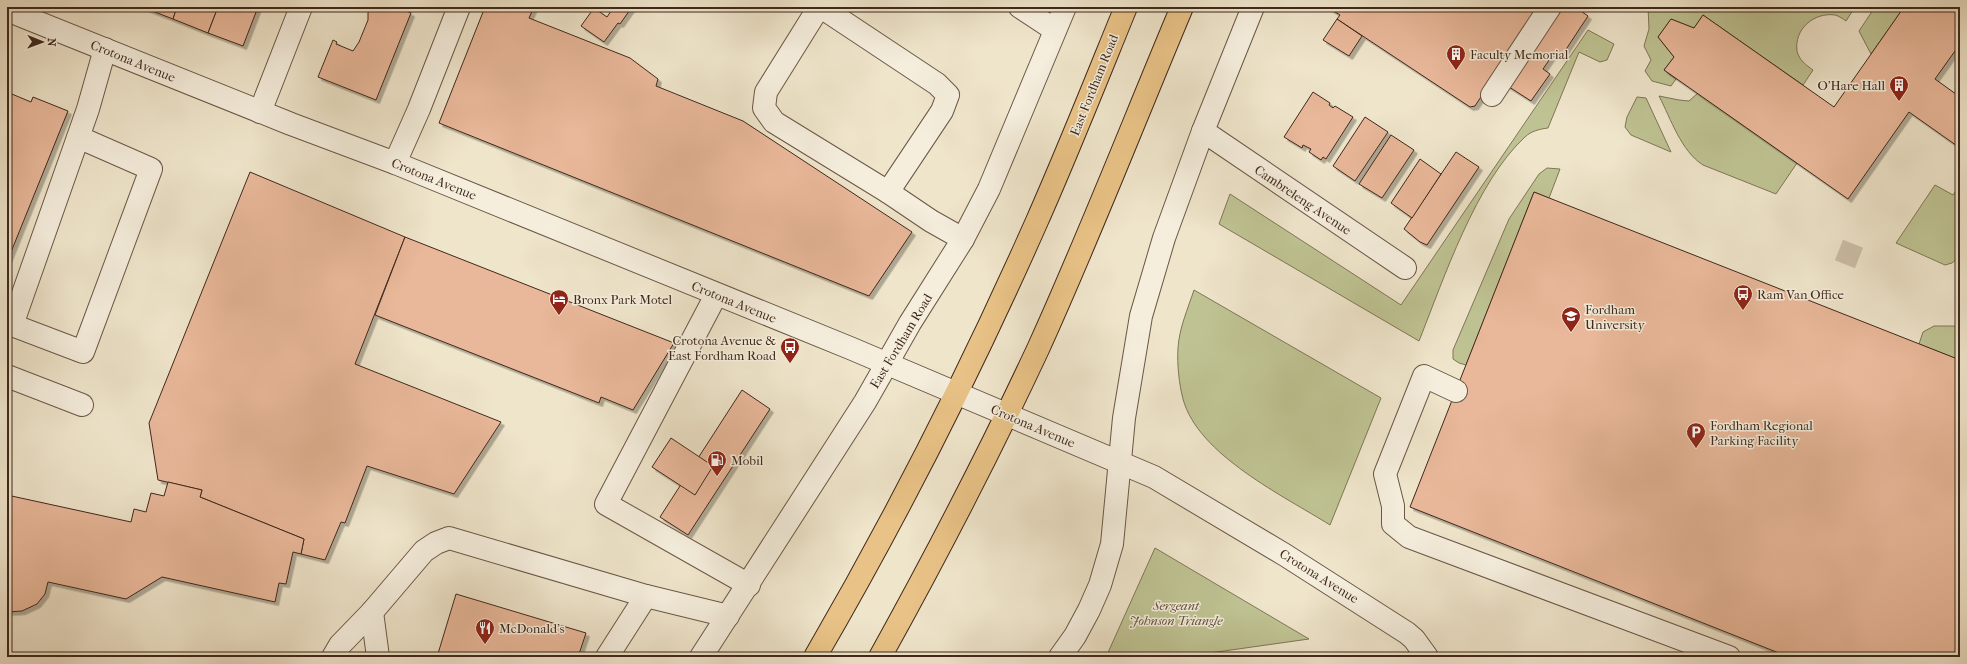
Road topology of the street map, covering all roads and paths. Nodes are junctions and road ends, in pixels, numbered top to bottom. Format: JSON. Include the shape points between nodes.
{"nodes":[{"id":1,"x":300,"y":7,"type":"edge"},
{"id":2,"x":459,"y":7,"type":"edge"},
{"id":3,"x":820,"y":7,"type":"edge"},
{"id":4,"x":1020,"y":7,"type":"edge"},
{"id":5,"x":1065,"y":7,"type":"edge"},
{"id":6,"x":1126,"y":7,"type":"edge"},
{"id":7,"x":1182,"y":7,"type":"edge"},
{"id":8,"x":1253,"y":7,"type":"edge"},
{"id":9,"x":1550,"y":7,"type":"edge"},
{"id":10,"x":7,"y":10,"type":"edge"},
{"id":11,"x":1055,"y":30,"type":"junction"},
{"id":12,"x":105,"y":49,"type":"junction"},
{"id":13,"x":1492,"y":95,"type":"dead end"},
{"id":14,"x":260,"y":112,"type":"junction"},
{"id":15,"x":1203,"y":131,"type":"junction"},
{"id":16,"x":78,"y":137,"type":"junction"},
{"id":17,"x":394,"y":163,"type":"junction"},
{"id":18,"x":888,"y":192,"type":"junction"},
{"id":19,"x":963,"y":238,"type":"junction"},
{"id":20,"x":1404,"y":268,"type":"dead end"},
{"id":21,"x":716,"y":295,"type":"junction"},
{"id":22,"x":887,"y":363,"type":"junction"},
{"id":23,"x":7,"y":376,"type":"edge"},
{"id":24,"x":1456,"y":391,"type":"dead end"},
{"id":25,"x":82,"y":405,"type":"dead end"},
{"id":26,"x":1120,"y":463,"type":"junction"},
{"id":27,"x":749,"y":585,"type":"junction"},
{"id":28,"x":646,"y":596,"type":"junction"},
{"id":29,"x":372,"y":612,"type":"junction"},
{"id":30,"x":728,"y":616,"type":"junction"},
{"id":31,"x":333,"y":657,"type":"edge"},
{"id":32,"x":378,"y":657,"type":"edge"},
{"id":33,"x":607,"y":657,"type":"edge"},
{"id":34,"x":701,"y":657,"type":"edge"},
{"id":35,"x":815,"y":657,"type":"edge"},
{"id":36,"x":880,"y":657,"type":"edge"},
{"id":37,"x":1060,"y":657,"type":"edge"},
{"id":38,"x":1427,"y":657,"type":"edge"},
{"id":39,"x":1729,"y":657,"type":"edge"}],
"edges":[{"from":1,"to":14,"type":"street"},
{"from":2,"to":17,"type":"street","via":[[419,110]]},
{"from":3,"to":18,"type":"street","via":[[766,92],[764,108],[774,122]]},
{"from":3,"to":18,"type":"street","via":[[937,84],[948,96],[942,111]]},
{"from":4,"to":11,"type":"street"},
{"from":5,"to":11,"type":"street","name":"East Fordham Road"},
{"from":6,"to":35,"type":"main road","name":"East Fordham Road","via":[[1041,212],[1003,296],[917,472]]},
{"from":7,"to":36,"type":"main road","via":[[1038,349],[958,513]]},
{"from":8,"to":15,"type":"street"},
{"from":9,"to":13,"type":"street"},
{"from":10,"to":12,"type":"street","name":"Crotona Avenue"},
{"from":11,"to":19,"type":"street","name":"East Fordham Road","via":[[989,190]]},
{"from":12,"to":14,"type":"street","name":"Crotona Avenue"},
{"from":12,"to":16,"type":"street"},
{"from":14,"to":17,"type":"street","name":"Crotona Avenue"},
{"from":15,"to":20,"type":"street","name":"Cambreleng Avenue"},
{"from":15,"to":26,"type":"street","via":[[1164,238],[1141,316],[1125,411]]},
{"from":16,"to":16,"type":"street","via":[[12,324],[83,352],[151,169]]},
{"from":17,"to":21,"type":"street","name":"Crotona Avenue"},
{"from":18,"to":19,"type":"street","via":[[931,221]]},
{"from":19,"to":22,"type":"street","name":"East Fordham Road"},
{"from":21,"to":22,"type":"street","name":"Crotona Avenue"},
{"from":21,"to":27,"type":"street","via":[[606,504]]},
{"from":22,"to":26,"type":"street","name":"Crotona Avenue"},
{"from":22,"to":27,"type":"street","name":"East Fordham Road"},
{"from":23,"to":25,"type":"street"},
{"from":24,"to":39,"type":"street","via":[[1424,376],[1385,474],[1393,506],[1393,524],[1410,537]]},
{"from":26,"to":37,"type":"street","via":[[1112,544],[1100,585],[1089,610]]},
{"from":26,"to":38,"type":"street","name":"Crotona Avenue","via":[[1177,490],[1351,596],[1407,633]]},
{"from":27,"to":30,"type":"street","name":"East Fordham Road"},
{"from":28,"to":29,"type":"street","via":[[449,538],[424,551]]},
{"from":28,"to":30,"type":"street"},
{"from":28,"to":33,"type":"street"},
{"from":29,"to":31,"type":"street","via":[[340,645]]},
{"from":29,"to":32,"type":"street"},
{"from":30,"to":34,"type":"street","name":"East Fordham Road"}]}
